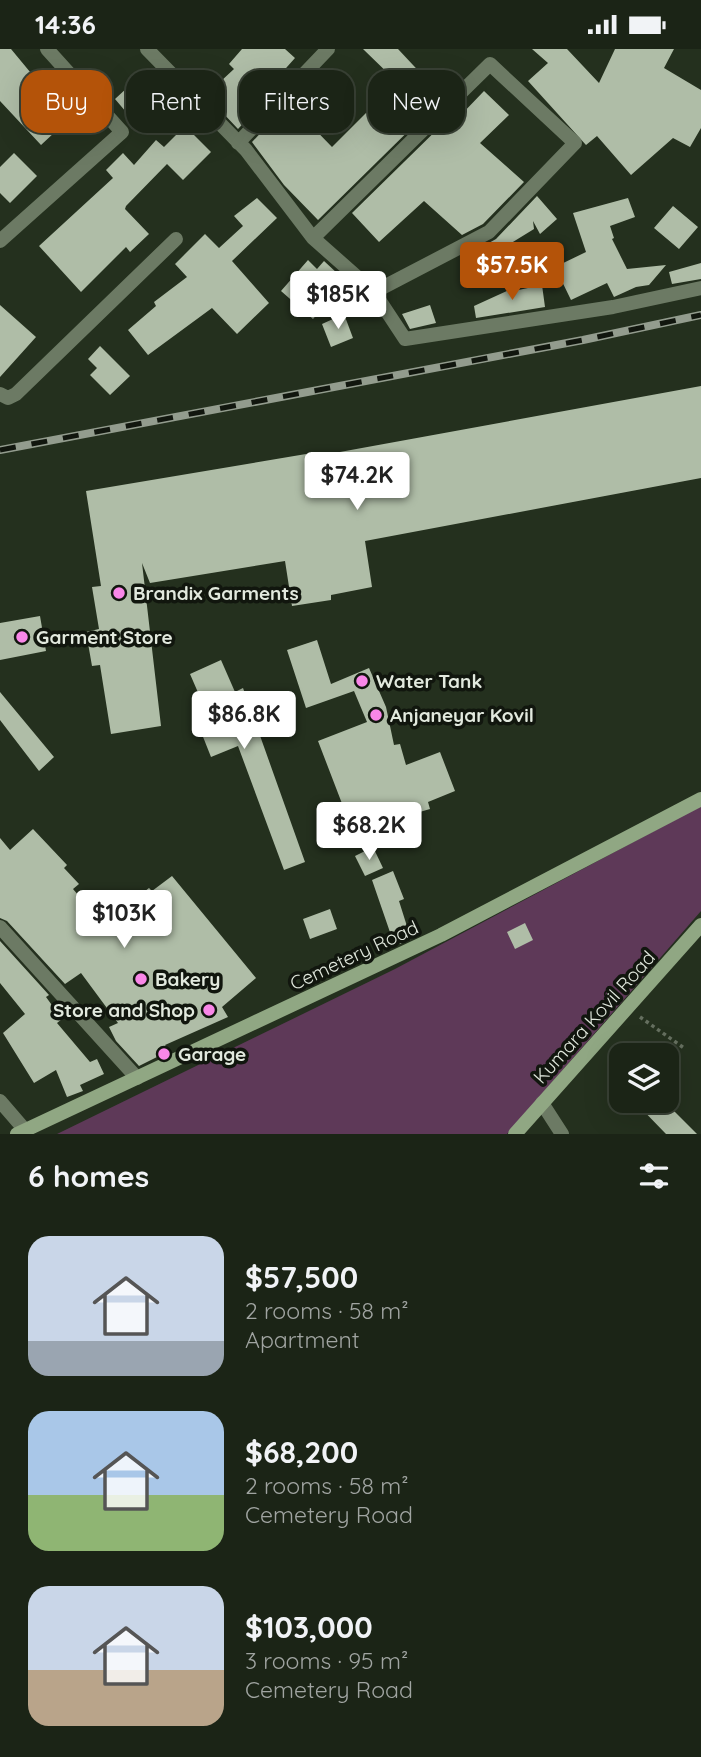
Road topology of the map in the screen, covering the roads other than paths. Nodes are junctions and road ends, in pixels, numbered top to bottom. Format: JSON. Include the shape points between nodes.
{"nodes":[{"id":1,"x":47,"y":49,"type":"edge"},
{"id":2,"x":147,"y":49,"type":"edge"},
{"id":3,"x":328,"y":49,"type":"edge"},
{"id":4,"x":238,"y":143,"type":"junction"},
{"id":5,"x":313,"y":238,"type":"junction"},
{"id":6,"x":176,"y":239,"type":"dead end"},
{"id":7,"x":0,"y":241,"type":"edge"},
{"id":8,"x":701,"y":288,"type":"edge"},
{"id":9,"x":374,"y":292,"type":"junction"},
{"id":10,"x":0,"y":394,"type":"edge"},
{"id":11,"x":701,"y":799,"type":"edge"},
{"id":12,"x":701,"y":925,"type":"edge"},
{"id":13,"x":0,"y":927,"type":"edge"},
{"id":14,"x":136,"y":1078,"type":"junction"},
{"id":15,"x":0,"y":1101,"type":"edge"},
{"id":16,"x":542,"y":1103,"type":"junction"},
{"id":17,"x":21,"y":1132,"type":"edge"},
{"id":18,"x":515,"y":1134,"type":"edge"},
{"id":19,"x":562,"y":1134,"type":"edge"}],
"edges":[{"from":1,"to":7,"type":"street","via":[[122,132]]},
{"from":2,"to":4,"type":"street"},
{"from":3,"to":4,"type":"street"},
{"from":4,"to":5,"type":"street"},
{"from":5,"to":9,"type":"street"},
{"from":5,"to":9,"type":"street","via":[[490,64],[575,143],[489,232]]},
{"from":6,"to":10,"type":"street","via":[[16,394],[8,398]]},
{"from":8,"to":9,"type":"street","via":[[613,307],[405,339]]},
{"from":11,"to":14,"type":"main road","name":"Cemetery Road","via":[[441,935]]},
{"from":12,"to":16,"type":"main road","name":"Kumara Kovil Road"},
{"from":13,"to":14,"type":"street"},
{"from":14,"to":17,"type":"main road","name":"Cemetery Road"},
{"from":15,"to":17,"type":"street"},
{"from":16,"to":18,"type":"main road","name":"Kumara Kovil Road"},
{"from":16,"to":19,"type":"street"}]}
